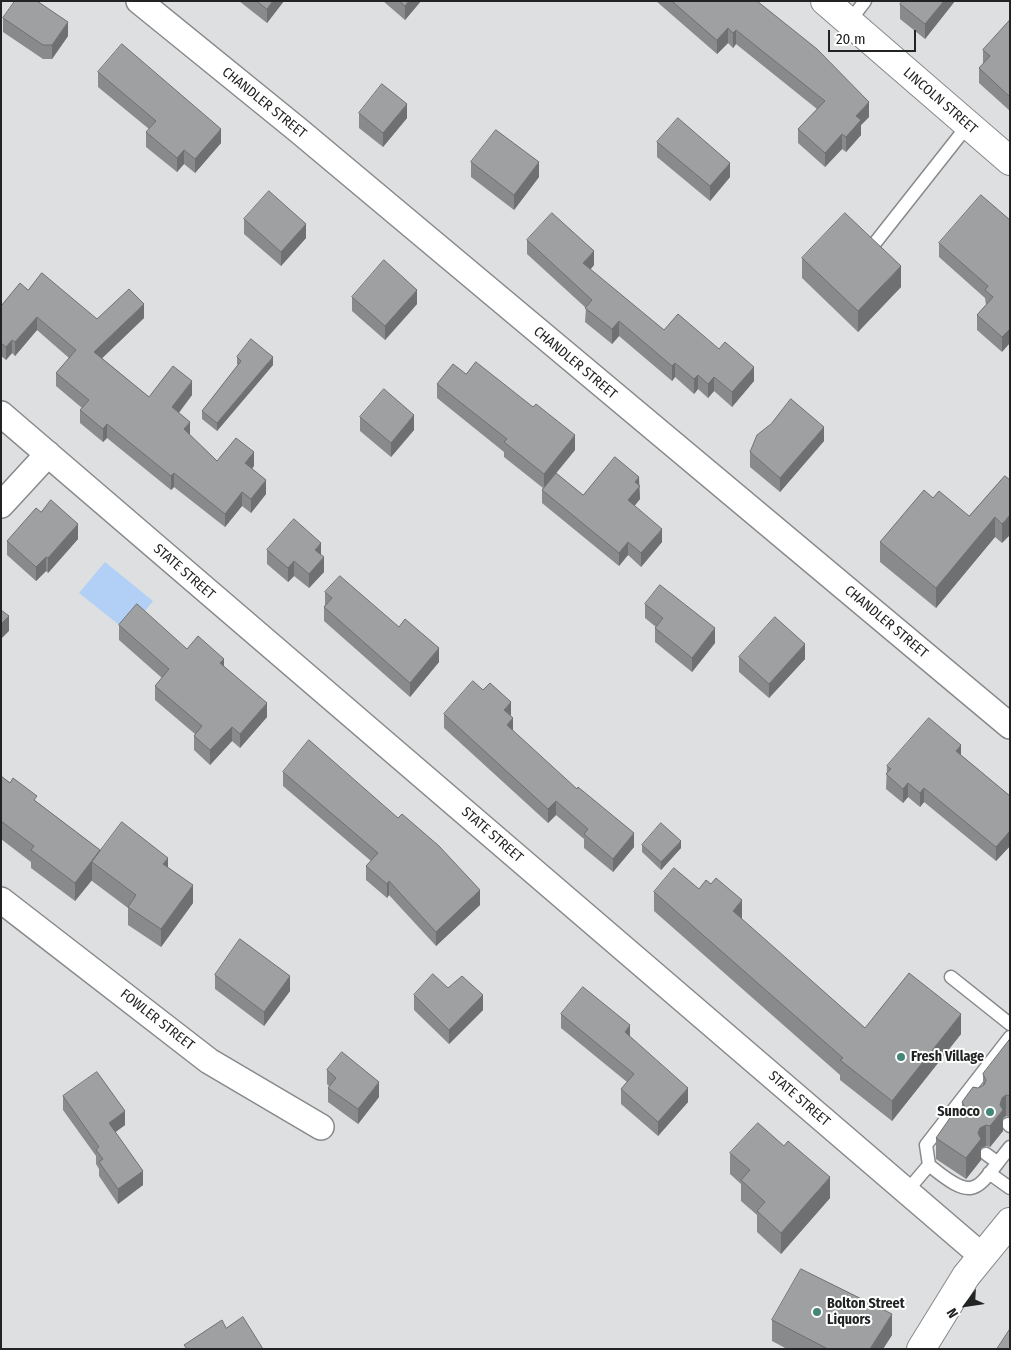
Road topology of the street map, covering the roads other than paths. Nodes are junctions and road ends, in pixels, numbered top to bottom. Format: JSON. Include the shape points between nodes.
{"nodes":[{"id":1,"x":139,"y":1,"type":"edge"},
{"id":2,"x":825,"y":1,"type":"edge"},
{"id":3,"x":857,"y":12,"type":"edge"},
{"id":4,"x":968,"y":125,"type":"junction"},
{"id":5,"x":1010,"y":161,"type":"edge"},
{"id":6,"x":876,"y":243,"type":"edge"},
{"id":7,"x":1,"y":414,"type":"edge"},
{"id":8,"x":48,"y":454,"type":"junction"},
{"id":9,"x":1,"y":505,"type":"edge"},
{"id":10,"x":1010,"y":726,"type":"edge"},
{"id":11,"x":1,"y":900,"type":"edge"},
{"id":12,"x":951,"y":977,"type":"dead end"},
{"id":13,"x":1010,"y":1024,"type":"edge"},
{"id":14,"x":1010,"y":1037,"type":"edge"},
{"id":15,"x":967,"y":1093,"type":"junction"},
{"id":16,"x":978,"y":1101,"type":"edge"},
{"id":17,"x":946,"y":1120,"type":"junction"},
{"id":18,"x":321,"y":1127,"type":"dead end"},
{"id":19,"x":957,"y":1130,"type":"edge"},
{"id":20,"x":1010,"y":1147,"type":"edge"},
{"id":21,"x":986,"y":1154,"type":"dead end"},
{"id":22,"x":929,"y":1165,"type":"junction"},
{"id":23,"x":993,"y":1168,"type":"junction"},
{"id":24,"x":1010,"y":1188,"type":"edge"},
{"id":25,"x":907,"y":1191,"type":"junction"},
{"id":26,"x":1010,"y":1222,"type":"edge"},
{"id":27,"x":982,"y":1256,"type":"junction"},
{"id":28,"x":921,"y":1349,"type":"edge"}],
"edges":[{"from":1,"to":10,"type":"street","name":"CHANDLER STREET","via":[[298,130]]},
{"from":2,"to":3,"type":"main road","name":"LINCOLN STREET"},
{"from":3,"to":4,"type":"main road","name":"LINCOLN STREET"},
{"from":4,"to":5,"type":"main road","name":"LINCOLN STREET"},
{"from":4,"to":6,"type":"lane"},
{"from":7,"to":8,"type":"street","name":"STATE STREET"},
{"from":8,"to":9,"type":"street"},
{"from":8,"to":25,"type":"street","name":"STATE STREET"},
{"from":11,"to":18,"type":"street","name":"FOWLER STREET","via":[[210,1060]]},
{"from":12,"to":13,"type":"lane"},
{"from":14,"to":15,"type":"lane","via":[[992,1072]]},
{"from":15,"to":16,"type":"lane"},
{"from":15,"to":17,"type":"lane"},
{"from":17,"to":19,"type":"lane"},
{"from":17,"to":22,"type":"lane","via":[[926,1145]]},
{"from":20,"to":23,"type":"lane"},
{"from":21,"to":23,"type":"lane"},
{"from":22,"to":23,"type":"lane","via":[[950,1182],[972,1189]]},
{"from":22,"to":25,"type":"lane"},
{"from":23,"to":24,"type":"lane"},
{"from":25,"to":27,"type":"street","name":"STATE STREET"},
{"from":26,"to":27,"type":"main road"},
{"from":27,"to":28,"type":"main road"}]}
